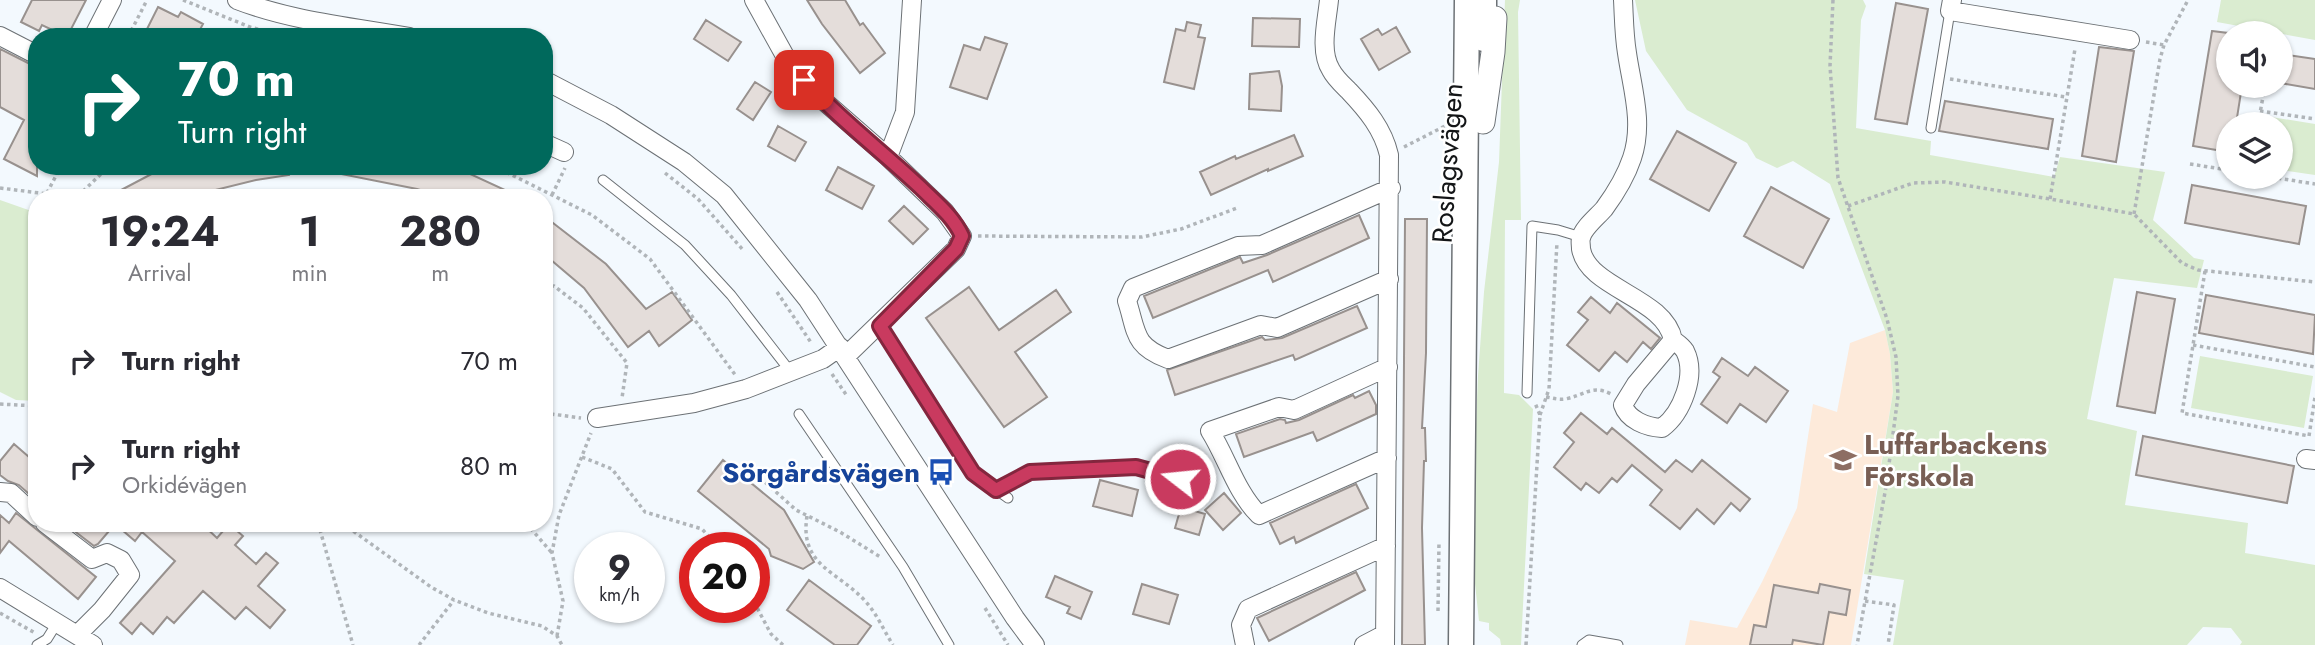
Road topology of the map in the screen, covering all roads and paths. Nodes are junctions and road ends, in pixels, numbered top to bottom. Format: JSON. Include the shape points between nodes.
{"nodes":[{"id":1,"x":112,"y":0,"type":"edge"},
{"id":2,"x":147,"y":0,"type":"edge"},
{"id":3,"x":183,"y":0,"type":"edge"},
{"id":4,"x":237,"y":0,"type":"edge"},
{"id":5,"x":754,"y":0,"type":"edge"},
{"id":6,"x":912,"y":0,"type":"edge"},
{"id":7,"x":1329,"y":0,"type":"edge"},
{"id":8,"x":1467,"y":0,"type":"edge"},
{"id":9,"x":1484,"y":0,"type":"edge"},
{"id":10,"x":1496,"y":0,"type":"edge"},
{"id":11,"x":1623,"y":0,"type":"edge"},
{"id":12,"x":1833,"y":0,"type":"edge"},
{"id":13,"x":2188,"y":0,"type":"edge"},
{"id":14,"x":1951,"y":5,"type":"edge"},
{"id":15,"x":98,"y":28,"type":"edge"},
{"id":16,"x":133,"y":28,"type":"edge"},
{"id":17,"x":254,"y":28,"type":"edge"},
{"id":18,"x":315,"y":28,"type":"edge"},
{"id":19,"x":2078,"y":33,"type":"junction"},
{"id":20,"x":0,"y":36,"type":"edge"},
{"id":21,"x":2130,"y":40,"type":"dead end"},
{"id":22,"x":28,"y":50,"type":"edge"},
{"id":23,"x":1941,"y":78,"type":"junction"},
{"id":24,"x":553,"y":85,"type":"edge"},
{"id":25,"x":2067,"y":97,"type":"junction"},
{"id":26,"x":2263,"y":98,"type":"edge"},
{"id":27,"x":2260,"y":111,"type":"joint"},
{"id":28,"x":2315,"y":120,"type":"edge"},
{"id":29,"x":1452,"y":122,"type":"dead end"},
{"id":30,"x":1483,"y":122,"type":"junction"},
{"id":31,"x":1931,"y":128,"type":"dead end"},
{"id":32,"x":553,"y":147,"type":"edge"},
{"id":33,"x":564,"y":152,"type":"joint"},
{"id":34,"x":1389,"y":155,"type":"junction"},
{"id":35,"x":888,"y":158,"type":"junction"},
{"id":36,"x":2190,"y":164,"type":"dead end"},
{"id":37,"x":2216,"y":168,"type":"edge"},
{"id":38,"x":100,"y":175,"type":"edge"},
{"id":39,"x":512,"y":175,"type":"edge"},
{"id":40,"x":603,"y":180,"type":"dead end"},
{"id":41,"x":2293,"y":180,"type":"edge"},
{"id":42,"x":2315,"y":184,"type":"edge"},
{"id":43,"x":0,"y":188,"type":"edge"},
{"id":44,"x":1391,"y":188,"type":"junction"},
{"id":45,"x":87,"y":189,"type":"edge"},
{"id":46,"x":540,"y":189,"type":"edge"},
{"id":47,"x":28,"y":191,"type":"edge"},
{"id":48,"x":553,"y":193,"type":"edge"},
{"id":49,"x":553,"y":196,"type":"edge"},
{"id":50,"x":2050,"y":198,"type":"junction"},
{"id":51,"x":1848,"y":206,"type":"junction"},
{"id":52,"x":1237,"y":208,"type":"dead end"},
{"id":53,"x":2134,"y":214,"type":"junction"},
{"id":54,"x":1558,"y":230,"type":"junction"},
{"id":55,"x":962,"y":236,"type":"junction"},
{"id":56,"x":1581,"y":237,"type":"junction"},
{"id":57,"x":2205,"y":271,"type":"junction"},
{"id":58,"x":1389,"y":279,"type":"junction"},
{"id":59,"x":2315,"y":282,"type":"edge"},
{"id":60,"x":553,"y":286,"type":"edge"},
{"id":61,"x":880,"y":326,"type":"junction"},
{"id":62,"x":1464,"y":330,"type":"junction"},
{"id":63,"x":1672,"y":340,"type":"junction"},
{"id":64,"x":2193,"y":345,"type":"junction"},
{"id":65,"x":843,"y":352,"type":"junction"},
{"id":66,"x":1388,"y":367,"type":"junction"},
{"id":67,"x":2315,"y":368,"type":"edge"},
{"id":68,"x":790,"y":371,"type":"junction"},
{"id":69,"x":746,"y":388,"type":"junction"},
{"id":70,"x":1527,"y":393,"type":"joint"},
{"id":71,"x":1546,"y":397,"type":"junction"},
{"id":72,"x":2315,"y":397,"type":"edge"},
{"id":73,"x":1625,"y":401,"type":"junction"},
{"id":74,"x":0,"y":404,"type":"edge"},
{"id":75,"x":28,"y":406,"type":"edge"},
{"id":76,"x":621,"y":414,"type":"junction"},
{"id":77,"x":799,"y":414,"type":"dead end"},
{"id":78,"x":553,"y":415,"type":"edge"},
{"id":79,"x":1540,"y":415,"type":"junction"},
{"id":80,"x":597,"y":418,"type":"junction"},
{"id":81,"x":583,"y":457,"type":"junction"},
{"id":82,"x":1387,"y":458,"type":"junction"},
{"id":83,"x":755,"y":473,"type":"dead end"},
{"id":84,"x":1180,"y":479,"type":"dead end"},
{"id":85,"x":996,"y":490,"type":"junction"},
{"id":86,"x":0,"y":492,"type":"edge"},
{"id":87,"x":1008,"y":498,"type":"dead end"},
{"id":88,"x":28,"y":509,"type":"edge"},
{"id":89,"x":807,"y":516,"type":"junction"},
{"id":90,"x":57,"y":532,"type":"edge"},
{"id":91,"x":321,"y":532,"type":"edge"},
{"id":92,"x":355,"y":532,"type":"edge"},
{"id":93,"x":534,"y":532,"type":"edge"},
{"id":94,"x":704,"y":532,"type":"edge"},
{"id":95,"x":1386,"y":546,"type":"junction"},
{"id":96,"x":552,"y":553,"type":"junction"},
{"id":97,"x":903,"y":567,"type":"junction"},
{"id":98,"x":0,"y":588,"type":"edge"},
{"id":99,"x":454,"y":600,"type":"junction"},
{"id":100,"x":1866,"y":601,"type":"junction"},
{"id":101,"x":0,"y":613,"type":"edge"},
{"id":102,"x":57,"y":623,"type":"junction"},
{"id":103,"x":765,"y":623,"type":"edge"},
{"id":104,"x":556,"y":636,"type":"junction"},
{"id":105,"x":47,"y":639,"type":"junction"},
{"id":106,"x":85,"y":640,"type":"edge"},
{"id":107,"x":1385,"y":640,"type":"edge"},
{"id":108,"x":1027,"y":642,"type":"edge"},
{"id":109,"x":37,"y":645,"type":"edge"},
{"id":110,"x":353,"y":645,"type":"edge"},
{"id":111,"x":419,"y":645,"type":"edge"},
{"id":112,"x":562,"y":645,"type":"edge"},
{"id":113,"x":783,"y":645,"type":"edge"},
{"id":114,"x":892,"y":645,"type":"edge"},
{"id":115,"x":949,"y":645,"type":"edge"},
{"id":116,"x":1245,"y":645,"type":"edge"},
{"id":117,"x":1364,"y":645,"type":"edge"},
{"id":118,"x":1461,"y":645,"type":"edge"},
{"id":119,"x":1526,"y":645,"type":"edge"},
{"id":120,"x":1582,"y":645,"type":"edge"},
{"id":121,"x":1619,"y":645,"type":"edge"},
{"id":122,"x":1857,"y":645,"type":"edge"},
{"id":123,"x":1888,"y":645,"type":"edge"}],
"edges":[{"from":1,"to":15,"type":"street"},
{"from":2,"to":16,"type":"path"},
{"from":3,"to":17,"type":"path"},
{"from":4,"to":18,"type":"street"},
{"from":5,"to":35,"type":"street","via":[[790,65]]},
{"from":6,"to":35,"type":"street","via":[[905,112]]},
{"from":7,"to":34,"type":"street","via":[[1325,50],[1330,70],[1380,129]]},
{"from":8,"to":62,"type":"main road","name":"Roslagsvägen"},
{"from":9,"to":30,"type":"main road","name":"Roslagsvägen"},
{"from":10,"to":30,"type":"street"},
{"from":11,"to":56,"type":"street","via":[[1636,99],[1633,156],[1621,182]]},
{"from":12,"to":51,"type":"path","via":[[1830,66],[1835,139],[1838,178]]},
{"from":13,"to":53,"type":"path","via":[[2160,59]]},
{"from":14,"to":19,"type":"street"},
{"from":14,"to":23,"type":"lane"},
{"from":19,"to":21,"type":"street"},
{"from":19,"to":25,"type":"path"},
{"from":20,"to":22,"type":"street"},
{"from":23,"to":25,"type":"path"},
{"from":23,"to":31,"type":"lane"},
{"from":24,"to":65,"type":"street","via":[[622,121],[724,195],[808,300]]},
{"from":25,"to":50,"type":"path"},
{"from":26,"to":27,"type":"path"},
{"from":27,"to":28,"type":"path"},
{"from":29,"to":34,"type":"path"},
{"from":30,"to":62,"type":"main road","name":"Roslagsvägen"},
{"from":32,"to":33,"type":"street"},
{"from":33,"to":48,"type":"path","via":[[567,163]]},
{"from":34,"to":44,"type":"street"},
{"from":35,"to":55,"type":"street","via":[[946,212]]},
{"from":36,"to":37,"type":"path"},
{"from":38,"to":45,"type":"path"},
{"from":39,"to":46,"type":"path"},
{"from":40,"to":68,"type":"lane","via":[[685,245]]},
{"from":41,"to":42,"type":"path"},
{"from":43,"to":47,"type":"path"},
{"from":44,"to":58,"type":"street"},
{"from":44,"to":58,"type":"street","via":[[1262,245],[1238,246],[1133,288],[1127,300],[1135,335],[1152,353],[1168,359],[1261,325],[1277,328]]},
{"from":49,"to":69,"type":"path","via":[[592,215],[650,259]]},
{"from":50,"to":51,"type":"path","via":[[1945,182],[1913,183]]},
{"from":50,"to":53,"type":"path"},
{"from":51,"to":100,"type":"path","via":[[1887,319],[1898,396]]},
{"from":52,"to":55,"type":"path","via":[[1181,229],[1142,237]]},
{"from":53,"to":57,"type":"path","via":[[2182,262]]},
{"from":54,"to":56,"type":"lane"},
{"from":54,"to":70,"type":"lane","via":[[1532,226]]},
{"from":54,"to":71,"type":"path"},
{"from":55,"to":61,"type":"street","via":[[956,249]]},
{"from":56,"to":63,"type":"street","via":[[1587,262],[1665,322]]},
{"from":57,"to":59,"type":"path"},
{"from":57,"to":64,"type":"path"},
{"from":58,"to":66,"type":"street"},
{"from":60,"to":76,"type":"path","via":[[583,308],[627,363]]},
{"from":61,"to":65,"type":"street"},
{"from":61,"to":85,"type":"lane","via":[[973,473]]},
{"from":62,"to":118,"type":"main road","name":"Roslagsvägen"},
{"from":63,"to":73,"type":"street"},
{"from":63,"to":73,"type":"street","via":[[1684,348],[1689,371],[1673,420],[1662,428],[1648,427],[1626,412]]},
{"from":64,"to":67,"type":"path"},
{"from":64,"to":72,"type":"path","via":[[2182,413],[2309,436]]},
{"from":65,"to":68,"type":"street"},
{"from":65,"to":108,"type":"street"},
{"from":66,"to":82,"type":"street"},
{"from":66,"to":82,"type":"street","via":[[1294,410],[1279,407],[1210,431],[1245,501],[1259,515]]},
{"from":68,"to":69,"type":"street"},
{"from":69,"to":76,"type":"street","via":[[694,403]]},
{"from":70,"to":79,"type":"path"},
{"from":71,"to":73,"type":"path","via":[[1568,398],[1602,389]]},
{"from":71,"to":79,"type":"path"},
{"from":74,"to":75,"type":"path"},
{"from":76,"to":80,"type":"street"},
{"from":77,"to":97,"type":"lane"},
{"from":78,"to":80,"type":"path"},
{"from":79,"to":119,"type":"path"},
{"from":80,"to":81,"type":"path"},
{"from":81,"to":94,"type":"path","via":[[612,469],[645,512]]},
{"from":81,"to":96,"type":"path","via":[[559,515]]},
{"from":82,"to":95,"type":"street"},
{"from":83,"to":89,"type":"path"},
{"from":84,"to":85,"type":"lane","via":[[1136,467],[1030,472]]},
{"from":85,"to":87,"type":"lane"},
{"from":86,"to":88,"type":"street","via":[[11,494]]},
{"from":89,"to":97,"type":"path"},
{"from":89,"to":114,"type":"path","via":[[804,536],[817,561],[866,602]]},
{"from":90,"to":106,"type":"street","via":[[92,559],[107,553],[121,560],[130,575]]},
{"from":91,"to":110,"type":"path"},
{"from":92,"to":99,"type":"path"},
{"from":93,"to":96,"type":"path"},
{"from":95,"to":107,"type":"street"},
{"from":95,"to":116,"type":"street","via":[[1248,609],[1241,625]]},
{"from":96,"to":104,"type":"path","via":[[563,601]]},
{"from":97,"to":115,"type":"lane"},
{"from":98,"to":102,"type":"street"},
{"from":99,"to":104,"type":"path","via":[[542,626]]},
{"from":99,"to":111,"type":"path"},
{"from":100,"to":122,"type":"path"},
{"from":100,"to":123,"type":"path","via":[[1894,606]]},
{"from":101,"to":105,"type":"path"},
{"from":102,"to":105,"type":"lane"},
{"from":102,"to":106,"type":"street"},
{"from":103,"to":113,"type":"path"},
{"from":104,"to":112,"type":"path"},
{"from":105,"to":109,"type":"lane"},
{"from":107,"to":117,"type":"street"},
{"from":120,"to":121,"type":"lane","via":[[1589,640]]}]}
